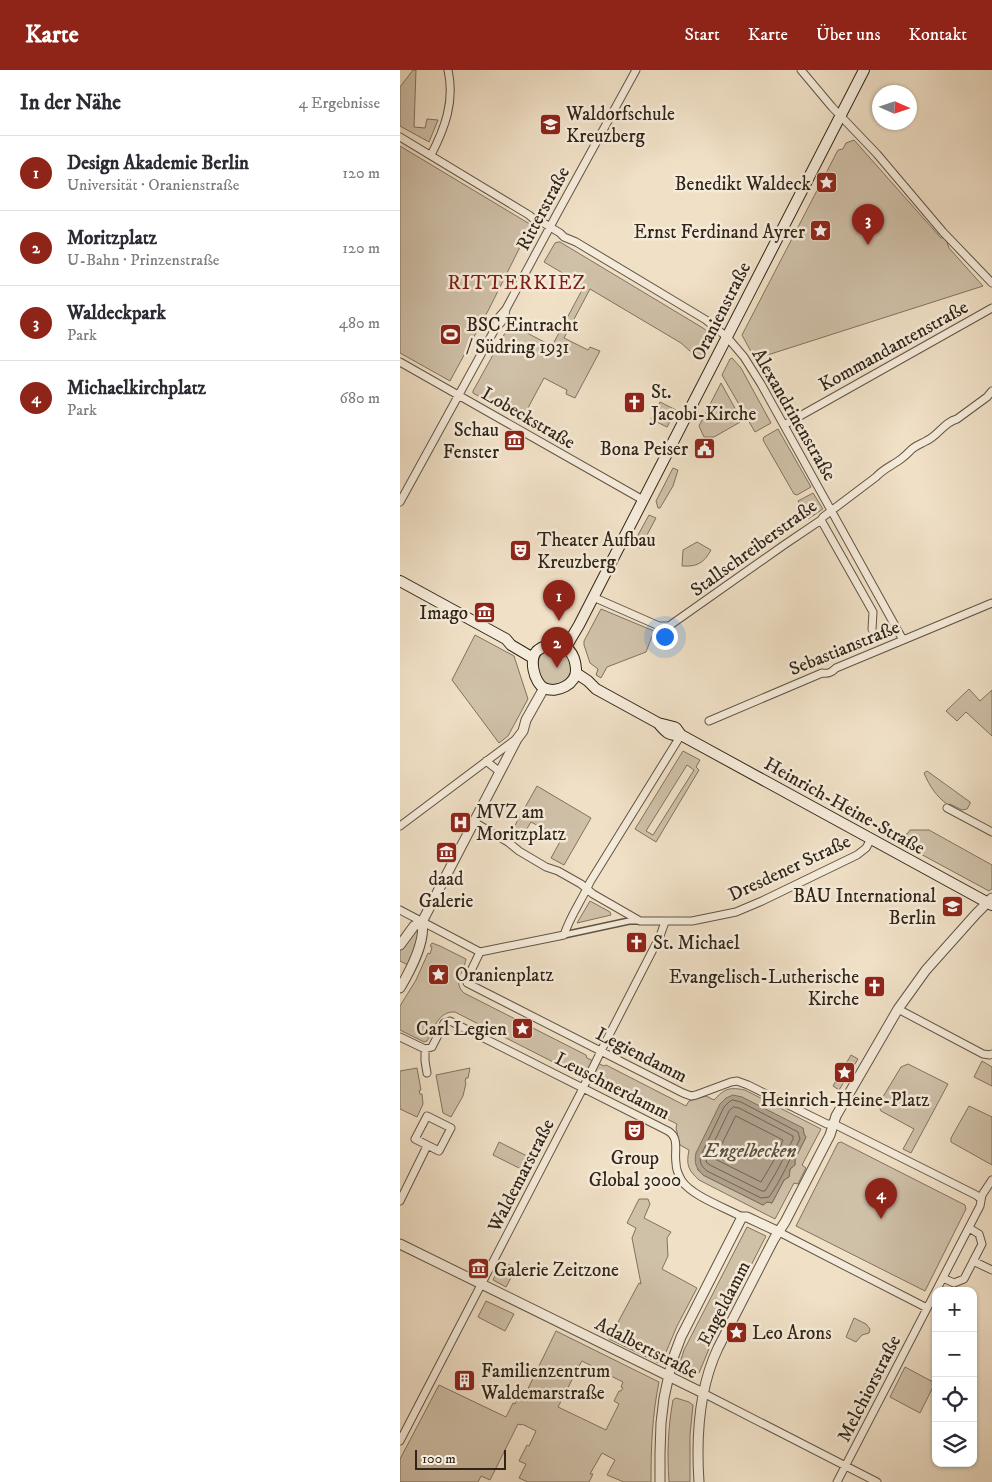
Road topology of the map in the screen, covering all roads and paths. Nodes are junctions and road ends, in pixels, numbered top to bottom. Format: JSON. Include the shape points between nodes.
{"nodes":[{"id":1,"x":448,"y":70,"type":"edge"},
{"id":2,"x":636,"y":70,"type":"edge"},
{"id":3,"x":801,"y":70,"type":"edge"},
{"id":4,"x":864,"y":70,"type":"edge"},
{"id":5,"x":840,"y":116,"type":"junction"},
{"id":6,"x":400,"y":137,"type":"edge"},
{"id":7,"x":431,"y":156,"type":"junction"},
{"id":8,"x":550,"y":227,"type":"junction"},
{"id":9,"x":992,"y":282,"type":"edge"},
{"id":10,"x":992,"y":308,"type":"edge"},
{"id":11,"x":727,"y":337,"type":"junction"},
{"id":12,"x":400,"y":362,"type":"edge"},
{"id":13,"x":992,"y":391,"type":"edge"},
{"id":14,"x":458,"y":395,"type":"junction"},
{"id":15,"x":784,"y":425,"type":"junction"},
{"id":16,"x":643,"y":500,"type":"junction"},
{"id":17,"x":400,"y":502,"type":"edge"},
{"id":18,"x":832,"y":511,"type":"junction"},
{"id":19,"x":821,"y":520,"type":"junction"},
{"id":20,"x":400,"y":581,"type":"edge"},
{"id":21,"x":593,"y":597,"type":"junction"},
{"id":22,"x":992,"y":603,"type":"edge"},
{"id":23,"x":872,"y":629,"type":"dead end"},
{"id":24,"x":903,"y":640,"type":"junction"},
{"id":25,"x":566,"y":647,"type":"junction"},
{"id":26,"x":535,"y":654,"type":"junction"},
{"id":27,"x":574,"y":678,"type":"junction"},
{"id":28,"x":544,"y":688,"type":"junction"},
{"id":29,"x":709,"y":721,"type":"dead end"},
{"id":30,"x":681,"y":735,"type":"junction"},
{"id":31,"x":516,"y":739,"type":"junction"},
{"id":32,"x":486,"y":761,"type":"junction"},
{"id":33,"x":500,"y":772,"type":"junction"},
{"id":34,"x":947,"y":808,"type":"dead end"},
{"id":35,"x":474,"y":822,"type":"junction"},
{"id":36,"x":400,"y":826,"type":"edge"},
{"id":37,"x":992,"y":832,"type":"edge"},
{"id":38,"x":872,"y":839,"type":"junction"},
{"id":39,"x":587,"y":889,"type":"junction"},
{"id":40,"x":991,"y":902,"type":"edge"},
{"id":41,"x":400,"y":910,"type":"edge"},
{"id":42,"x":640,"y":921,"type":"junction"},
{"id":43,"x":422,"y":922,"type":"junction"},
{"id":44,"x":665,"y":922,"type":"junction"},
{"id":45,"x":564,"y":935,"type":"junction"},
{"id":46,"x":400,"y":945,"type":"edge"},
{"id":47,"x":480,"y":952,"type":"junction"},
{"id":48,"x":400,"y":988,"type":"edge"},
{"id":49,"x":898,"y":1009,"type":"junction"},
{"id":50,"x":400,"y":1036,"type":"edge"},
{"id":51,"x":425,"y":1049,"type":"junction"},
{"id":52,"x":601,"y":1051,"type":"junction"},
{"id":53,"x":992,"y":1054,"type":"edge"},
{"id":54,"x":427,"y":1073,"type":"dead end"},
{"id":55,"x":584,"y":1087,"type":"junction"},
{"id":56,"x":834,"y":1124,"type":"junction"},
{"id":57,"x":427,"y":1146,"type":"junction"},
{"id":58,"x":992,"y":1180,"type":"edge"},
{"id":59,"x":981,"y":1200,"type":"junction"},
{"id":60,"x":400,"y":1201,"type":"edge"},
{"id":61,"x":742,"y":1216,"type":"junction"},
{"id":62,"x":969,"y":1228,"type":"junction"},
{"id":63,"x":779,"y":1232,"type":"junction"},
{"id":64,"x":400,"y":1244,"type":"edge"},
{"id":65,"x":973,"y":1261,"type":"junction"},
{"id":66,"x":992,"y":1270,"type":"edge"},
{"id":67,"x":943,"y":1278,"type":"junction"},
{"id":68,"x":481,"y":1284,"type":"junction"},
{"id":69,"x":938,"y":1287,"type":"edge"},
{"id":70,"x":932,"y":1299,"type":"edge"},
{"id":71,"x":927,"y":1308,"type":"junction"},
{"id":72,"x":668,"y":1376,"type":"junction"},
{"id":73,"x":704,"y":1393,"type":"junction"},
{"id":74,"x":400,"y":1441,"type":"edge"},
{"id":75,"x":846,"y":1466,"type":"junction"},
{"id":76,"x":660,"y":1482,"type":"edge"},
{"id":77,"x":699,"y":1482,"type":"edge"},
{"id":78,"x":838,"y":1482,"type":"edge"},
{"id":79,"x":877,"y":1482,"type":"edge"}],
"edges":[{"from":1,"to":7,"type":"street","via":[[448,113]]},
{"from":2,"to":8,"type":"street","name":"Ritterstraße"},
{"from":3,"to":5,"type":"street"},
{"from":4,"to":5,"type":"main road","name":"Oranienstraße"},
{"from":5,"to":9,"type":"street"},
{"from":5,"to":11,"type":"main road","name":"Oranienstraße"},
{"from":6,"to":7,"type":"street","name":"Alexandrinenstraße"},
{"from":7,"to":8,"type":"street","name":"Alexandrinenstraße"},
{"from":8,"to":11,"type":"street","name":"Alexandrinenstraße","via":[[706,320]]},
{"from":8,"to":14,"type":"street","name":"Ritterstraße","via":[[505,317],[496,327]]},
{"from":10,"to":15,"type":"street","name":"Kommandantenstraße"},
{"from":11,"to":15,"type":"street","name":"Alexandrinenstraße","via":[[748,363]]},
{"from":11,"to":16,"type":"main road","name":"Oranienstraße"},
{"from":12,"to":14,"type":"street","name":"Lobeckstraße"},
{"from":13,"to":18,"type":"street","name":"Stallschreiberstraße"},
{"from":14,"to":16,"type":"street","name":"Lobeckstraße"},
{"from":14,"to":17,"type":"street","name":"Ritterstraße"},
{"from":15,"to":18,"type":"street","name":"Alexandrinenstraße"},
{"from":16,"to":21,"type":"main road","name":"Oranienstraße"},
{"from":18,"to":19,"type":"street","name":"Stallschreiberstraße"},
{"from":18,"to":24,"type":"street","name":"Alexandrinenstraße"},
{"from":19,"to":21,"type":"street","name":"Stallschreiberstraße","via":[[669,626],[659,626]]},
{"from":19,"to":23,"type":"street","via":[[873,612]]},
{"from":20,"to":26,"type":"main road","via":[[506,639],[511,645]]},
{"from":21,"to":25,"type":"main road","name":"Oranienstraße"},
{"from":22,"to":24,"type":"street","name":"Sebastianstraße"},
{"from":24,"to":29,"type":"street","name":"Sebastianstraße","via":[[833,672],[822,673]]},
{"from":25,"to":26,"type":"main road","via":[[553,644]]},
{"from":25,"to":27,"type":"main road","via":[[576,666]]},
{"from":26,"to":28,"type":"main road","via":[[532,663]]},
{"from":27,"to":28,"type":"main road","via":[[567,686]]},
{"from":27,"to":30,"type":"main road","name":"Heinrich-Heine-Straße","via":[[658,723],[672,736]]},
{"from":28,"to":31,"type":"street"},
{"from":30,"to":38,"type":"main road","name":"Heinrich-Heine-Straße"},
{"from":30,"to":39,"type":"street"},
{"from":31,"to":32,"type":"street"},
{"from":31,"to":33,"type":"street"},
{"from":32,"to":33,"type":"street"},
{"from":32,"to":36,"type":"street"},
{"from":33,"to":35,"type":"street"},
{"from":34,"to":37,"type":"street"},
{"from":35,"to":39,"type":"street"},
{"from":35,"to":43,"type":"street"},
{"from":38,"to":40,"type":"main road","name":"Heinrich-Heine-Straße"},
{"from":38,"to":44,"type":"street","name":"Dresdener Straße","via":[[857,855],[742,910],[692,921]]},
{"from":39,"to":42,"type":"street"},
{"from":39,"to":45,"type":"street"},
{"from":40,"to":49,"type":"street","via":[[932,962]]},
{"from":41,"to":43,"type":"street"},
{"from":42,"to":44,"type":"street","name":"Dresdener Straße"},
{"from":42,"to":45,"type":"street","name":"Dresdener Straße"},
{"from":43,"to":46,"type":"street","via":[[414,926]]},
{"from":43,"to":47,"type":"street"},
{"from":43,"to":48,"type":"street","via":[[424,930],[419,948]]},
{"from":44,"to":52,"type":"street","name":"Waldemarstraße"},
{"from":45,"to":47,"type":"street","name":"Dresdener Straße"},
{"from":47,"to":52,"type":"street","name":"Legiendamm","via":[[467,983]]},
{"from":49,"to":53,"type":"street","via":[[983,1054]]},
{"from":49,"to":56,"type":"street"},
{"from":50,"to":51,"type":"street"},
{"from":51,"to":54,"type":"street"},
{"from":51,"to":55,"type":"street","name":"Leuschnerdamm","via":[[432,1047],[444,1023],[450,1020]]},
{"from":52,"to":55,"type":"street","name":"Waldemarstraße"},
{"from":52,"to":56,"type":"street","name":"Legiendamm","via":[[688,1095],[737,1081],[827,1124]]},
{"from":55,"to":61,"type":"street","name":"Leuschnerdamm","via":[[672,1133],[676,1143],[675,1161],[684,1184]]},
{"from":55,"to":68,"type":"street","name":"Waldemarstraße"},
{"from":56,"to":59,"type":"street","name":"Legiendamm"},
{"from":56,"to":63,"type":"street","name":"Engeldamm"},
{"from":57,"to":57,"type":"street","via":[[439,1151],[451,1128],[427,1116],[416,1139]]},
{"from":57,"to":60,"type":"street"},
{"from":58,"to":59,"type":"street","name":"Melchiorstraße"},
{"from":59,"to":62,"type":"street","name":"Melchiorstraße"},
{"from":61,"to":63,"type":"street","name":"Leuschnerdamm"},
{"from":61,"to":72,"type":"street","via":[[680,1337]]},
{"from":62,"to":65,"type":"street","via":[[979,1234],[982,1244]]},
{"from":62,"to":67,"type":"street","name":"Melchiorstraße"},
{"from":63,"to":71,"type":"street"},
{"from":63,"to":73,"type":"street","name":"Engeldamm","via":[[714,1356]]},
{"from":64,"to":68,"type":"street","name":"Adalbertstraße"},
{"from":65,"to":66,"type":"street"},
{"from":65,"to":67,"type":"street","via":[[964,1279],[954,1283]]},
{"from":67,"to":69,"type":"street","name":"Melchiorstraße"},
{"from":68,"to":72,"type":"street","name":"Adalbertstraße"},
{"from":68,"to":74,"type":"street","name":"Waldemarstraße"},
{"from":70,"to":71,"type":"street","name":"Melchiorstraße"},
{"from":71,"to":75,"type":"street","name":"Melchiorstraße"},
{"from":72,"to":73,"type":"street","name":"Adalbertstraße"},
{"from":72,"to":76,"type":"street","via":[[661,1423]]},
{"from":73,"to":75,"type":"street","name":"Adalbertstraße"},
{"from":73,"to":77,"type":"street","name":"Engeldamm","via":[[698,1450]]},
{"from":75,"to":78,"type":"street","name":"Melchiorstraße"},
{"from":75,"to":79,"type":"street","name":"Adalbertstraße"}]}
